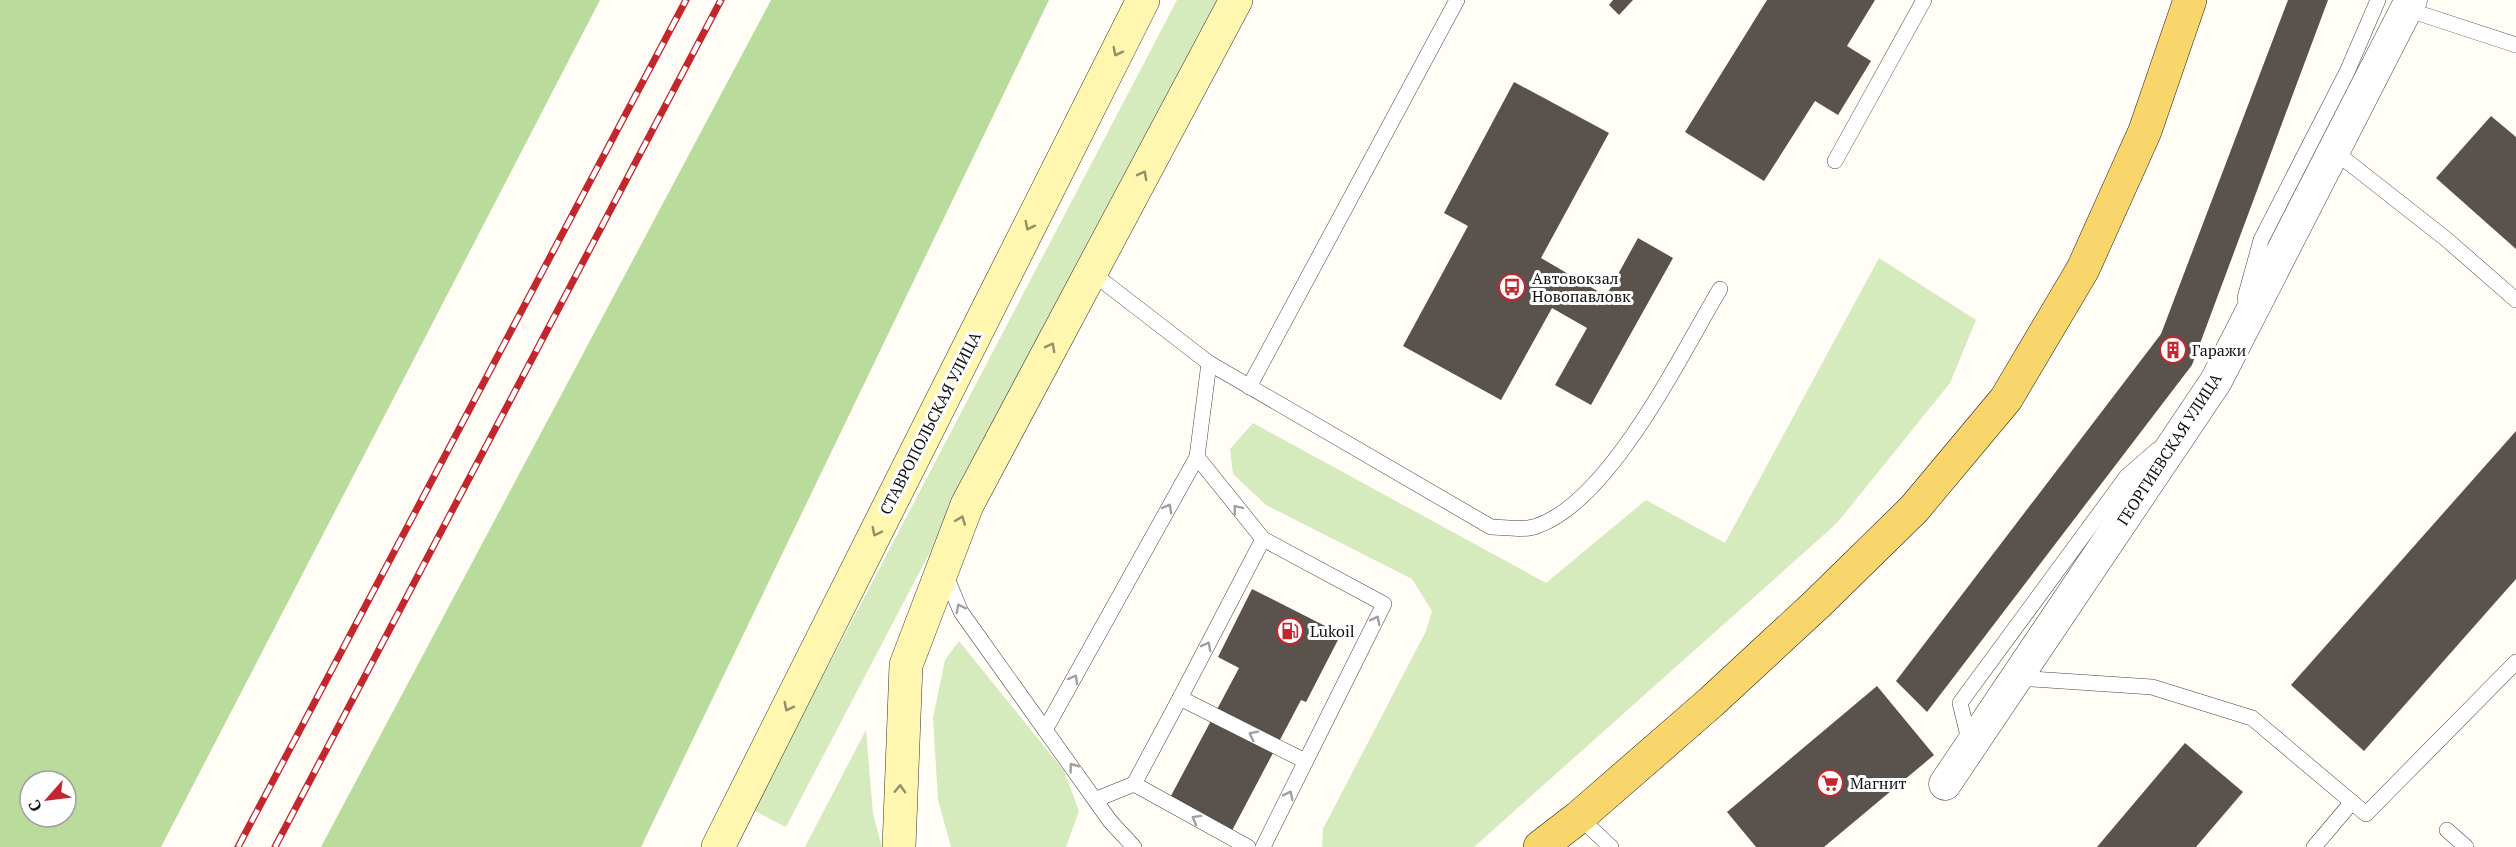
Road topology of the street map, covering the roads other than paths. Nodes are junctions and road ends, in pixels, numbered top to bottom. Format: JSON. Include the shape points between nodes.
{"nodes":[{"id":1,"x":1143,"y":0,"type":"edge"},
{"id":2,"x":1236,"y":0,"type":"edge"},
{"id":3,"x":1457,"y":0,"type":"edge"},
{"id":4,"x":1924,"y":0,"type":"edge"},
{"id":5,"x":2190,"y":0,"type":"edge"},
{"id":6,"x":2398,"y":3,"type":"edge"},
{"id":7,"x":2516,"y":45,"type":"edge"},
{"id":8,"x":2334,"y":151,"type":"junction"},
{"id":9,"x":1835,"y":161,"type":"dead end"},
{"id":10,"x":1092,"y":272,"type":"junction"},
{"id":11,"x":1720,"y":289,"type":"dead end"},
{"id":12,"x":2516,"y":300,"type":"edge"},
{"id":13,"x":2231,"y":351,"type":"junction"},
{"id":14,"x":1209,"y":363,"type":"junction"},
{"id":15,"x":1249,"y":387,"type":"junction"},
{"id":16,"x":2186,"y":425,"type":"junction"},
{"id":17,"x":1197,"y":457,"type":"junction"},
{"id":18,"x":1263,"y":539,"type":"junction"},
{"id":19,"x":943,"y":568,"type":"junction"},
{"id":20,"x":2516,"y":662,"type":"edge"},
{"id":21,"x":2016,"y":678,"type":"junction"},
{"id":22,"x":1180,"y":698,"type":"junction"},
{"id":23,"x":1045,"y":730,"type":"junction"},
{"id":24,"x":1970,"y":746,"type":"junction"},
{"id":25,"x":1305,"y":761,"type":"junction"},
{"id":26,"x":1134,"y":784,"type":"junction"},
{"id":27,"x":1945,"y":784,"type":"dead end"},
{"id":28,"x":1097,"y":799,"type":"junction"},
{"id":29,"x":2352,"y":802,"type":"junction"},
{"id":30,"x":1579,"y":817,"type":"junction"},
{"id":31,"x":2447,"y":830,"type":"dead end"},
{"id":32,"x":718,"y":847,"type":"edge"},
{"id":33,"x":899,"y":847,"type":"edge"},
{"id":34,"x":1134,"y":847,"type":"edge"},
{"id":35,"x":1248,"y":847,"type":"edge"},
{"id":36,"x":1263,"y":847,"type":"edge"},
{"id":37,"x":1540,"y":847,"type":"edge"},
{"id":38,"x":1611,"y":847,"type":"edge"},
{"id":39,"x":2314,"y":847,"type":"edge"},
{"id":40,"x":2466,"y":847,"type":"edge"}],
"edges":[{"from":1,"to":32,"type":"main road","name":"СТАВРОПОЛЬСКАЯ УЛИЦА","one_way":true},
{"from":10,"to":2,"type":"main road","one_way":true},
{"from":3,"to":15,"type":"lane"},
{"from":4,"to":9,"type":"lane"},
{"from":5,"to":30,"type":"main road","via":[[2145,131],[2082,269],[2006,399],[1914,509],[1817,604]]},
{"from":6,"to":7,"type":"lane"},
{"from":6,"to":8,"type":"street","name":"ГЕОРГИЕВСКАЯ УЛИЦА"},
{"from":6,"to":13,"type":"lane","via":[[2347,72],[2261,240]]},
{"from":8,"to":12,"type":"lane"},
{"from":8,"to":13,"type":"street","name":"ГЕОРГИЕВСКАЯ УЛИЦА"},
{"from":10,"to":14,"type":"lane"},
{"from":19,"to":10,"type":"main road","one_way":true,"via":[[967,505]]},
{"from":11,"to":15,"type":"lane","via":[[1627,446],[1573,506],[1536,527],[1491,527]]},
{"from":13,"to":16,"type":"street","name":"ГЕОРГИЕВСКАЯ УЛИЦА"},
{"from":14,"to":15,"type":"lane"},
{"from":14,"to":17,"type":"lane"},
{"from":16,"to":21,"type":"street","name":"ГЕОРГИЕВСКАЯ УЛИЦА"},
{"from":16,"to":24,"type":"lane","via":[[2127,476],[1960,703]]},
{"from":18,"to":17,"type":"lane","one_way":true},
{"from":23,"to":17,"type":"lane","one_way":true},
{"from":22,"to":18,"type":"lane","one_way":true},
{"from":25,"to":18,"type":"lane","one_way":true,"via":[[1384,604]]},
{"from":23,"to":19,"type":"lane","one_way":true,"via":[[961,612]]},
{"from":33,"to":19,"type":"main road","one_way":true,"via":[[906,665]]},
{"from":20,"to":29,"type":"lane","via":[[2366,814]]},
{"from":21,"to":24,"type":"street","name":"ГЕОРГИЕВСКАЯ УЛИЦА"},
{"from":21,"to":29,"type":"lane","via":[[2152,687],[2253,718]]},
{"from":25,"to":22,"type":"lane","one_way":true},
{"from":22,"to":26,"type":"lane"},
{"from":28,"to":23,"type":"lane","one_way":true},
{"from":24,"to":27,"type":"street","name":"ГЕОРГИЕВСКАЯ УЛИЦА"},
{"from":36,"to":25,"type":"lane","one_way":true},
{"from":26,"to":28,"type":"lane"},
{"from":35,"to":26,"type":"lane","one_way":true},
{"from":28,"to":34,"type":"lane","via":[[1110,821]]},
{"from":29,"to":39,"type":"lane"},
{"from":30,"to":37,"type":"main road"},
{"from":30,"to":38,"type":"lane"},
{"from":31,"to":40,"type":"lane"}]}
